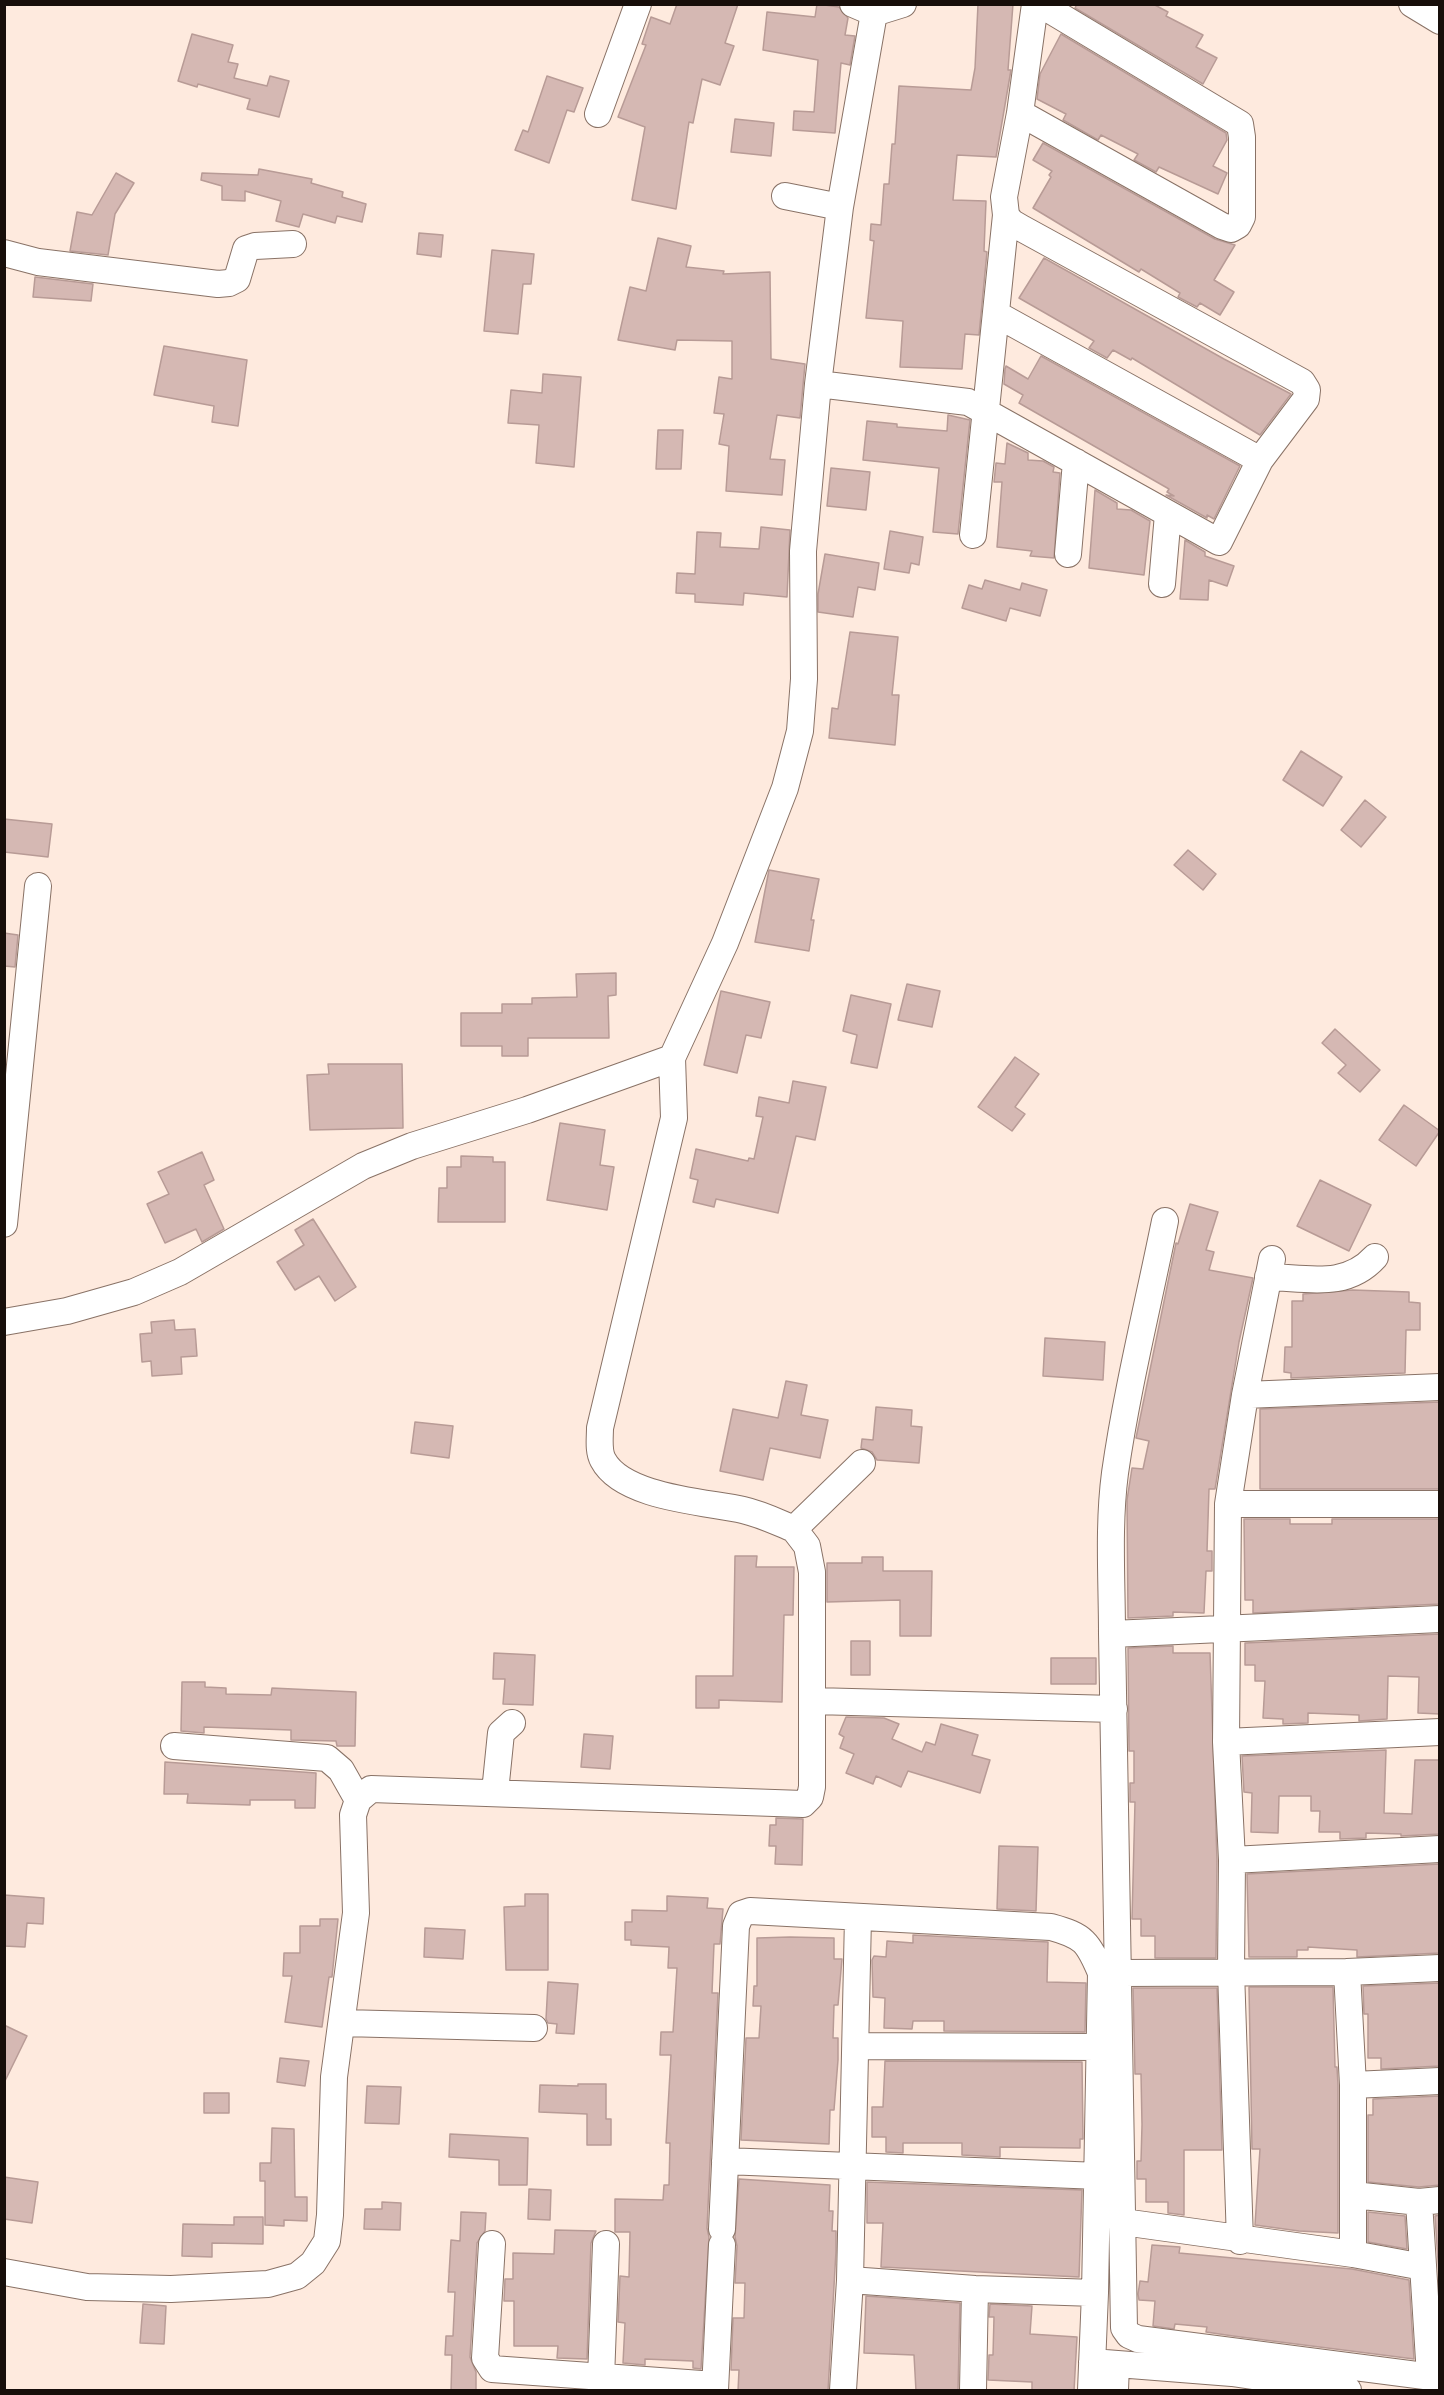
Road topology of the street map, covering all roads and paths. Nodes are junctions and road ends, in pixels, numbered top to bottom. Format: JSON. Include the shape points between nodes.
{"nodes":[{"id":1,"x":638,"y":4,"type":"edge"},
{"id":2,"x":903,"y":4,"type":"edge"},
{"id":3,"x":1035,"y":4,"type":"edge"},
{"id":4,"x":1040,"y":4,"type":"edge"},
{"id":5,"x":1412,"y":4,"type":"edge"},
{"id":6,"x":864,"y":9,"type":"edge"},
{"id":7,"x":1440,"y":21,"type":"edge"},
{"id":8,"x":1020,"y":113,"type":"junction"},
{"id":9,"x":598,"y":114,"type":"dead end"},
{"id":10,"x":785,"y":196,"type":"dead end"},
{"id":11,"x":840,"y":207,"type":"junction"},
{"id":12,"x":1006,"y":215,"type":"junction"},
{"id":13,"x":293,"y":244,"type":"dead end"},
{"id":14,"x":4,"y":253,"type":"edge"},
{"id":15,"x":996,"y":314,"type":"junction"},
{"id":16,"x":818,"y":384,"type":"junction"},
{"id":17,"x":987,"y":411,"type":"junction"},
{"id":18,"x":1260,"y":460,"type":"junction"},
{"id":19,"x":1076,"y":462,"type":"junction"},
{"id":20,"x":1168,"y":514,"type":"junction"},
{"id":21,"x":973,"y":535,"type":"dead end"},
{"id":22,"x":1068,"y":554,"type":"dead end"},
{"id":23,"x":1162,"y":584,"type":"dead end"},
{"id":24,"x":38,"y":886,"type":"dead end"},
{"id":25,"x":672,"y":1058,"type":"junction"},
{"id":26,"x":7,"y":1168,"type":"edge"},
{"id":27,"x":1165,"y":1221,"type":"dead end"},
{"id":28,"x":4,"y":1224,"type":"edge"},
{"id":29,"x":1375,"y":1257,"type":"dead end"},
{"id":30,"x":4,"y":1322,"type":"edge"},
{"id":31,"x":1440,"y":1387,"type":"edge"},
{"id":32,"x":1245,"y":1395,"type":"junction"},
{"id":33,"x":862,"y":1464,"type":"dead end"},
{"id":34,"x":1228,"y":1504,"type":"junction"},
{"id":35,"x":1440,"y":1504,"type":"edge"},
{"id":36,"x":794,"y":1529,"type":"junction"},
{"id":37,"x":1440,"y":1619,"type":"edge"},
{"id":38,"x":1225,"y":1627,"type":"junction"},
{"id":39,"x":1112,"y":1634,"type":"junction"},
{"id":40,"x":814,"y":1701,"type":"junction"},
{"id":41,"x":1114,"y":1709,"type":"junction"},
{"id":42,"x":512,"y":1723,"type":"dead end"},
{"id":43,"x":1440,"y":1732,"type":"edge"},
{"id":44,"x":1226,"y":1742,"type":"junction"},
{"id":45,"x":174,"y":1746,"type":"dead end"},
{"id":46,"x":495,"y":1792,"type":"junction"},
{"id":47,"x":358,"y":1800,"type":"junction"},
{"id":48,"x":1440,"y":1849,"type":"edge"},
{"id":49,"x":1232,"y":1860,"type":"junction"},
{"id":50,"x":858,"y":1917,"type":"junction"},
{"id":51,"x":1440,"y":1968,"type":"edge"},
{"id":52,"x":1231,"y":1971,"type":"junction"},
{"id":53,"x":1347,"y":1972,"type":"junction"},
{"id":54,"x":1120,"y":1973,"type":"junction"},
{"id":55,"x":343,"y":2023,"type":"junction"},
{"id":56,"x":534,"y":2028,"type":"dead end"},
{"id":57,"x":856,"y":2046,"type":"junction"},
{"id":58,"x":1100,"y":2047,"type":"junction"},
{"id":59,"x":1440,"y":2081,"type":"edge"},
{"id":60,"x":1353,"y":2085,"type":"junction"},
{"id":61,"x":725,"y":2161,"type":"junction"},
{"id":62,"x":851,"y":2166,"type":"junction"},
{"id":63,"x":1099,"y":2176,"type":"junction"},
{"id":64,"x":1353,"y":2195,"type":"junction"},
{"id":65,"x":1429,"y":2201,"type":"edge"},
{"id":66,"x":1123,"y":2222,"type":"junction"},
{"id":67,"x":1240,"y":2241,"type":"junction"},
{"id":68,"x":492,"y":2244,"type":"dead end"},
{"id":69,"x":606,"y":2244,"type":"dead end"},
{"id":70,"x":1353,"y":2254,"type":"junction"},
{"id":71,"x":1423,"y":2267,"type":"junction"},
{"id":72,"x":4,"y":2272,"type":"edge"},
{"id":73,"x":850,"y":2280,"type":"junction"},
{"id":74,"x":975,"y":2289,"type":"junction"},
{"id":75,"x":1095,"y":2293,"type":"junction"},
{"id":76,"x":1104,"y":2363,"type":"junction"},
{"id":77,"x":1435,"y":2377,"type":"edge"},
{"id":78,"x":601,"y":2379,"type":"junction"},
{"id":79,"x":1231,"y":2382,"type":"edge"},
{"id":80,"x":715,"y":2388,"type":"edge"},
{"id":81,"x":1345,"y":2390,"type":"edge"},
{"id":82,"x":843,"y":2391,"type":"edge"},
{"id":83,"x":974,"y":2391,"type":"edge"},
{"id":84,"x":1091,"y":2391,"type":"edge"},
{"id":85,"x":1115,"y":2391,"type":"edge"}],
"edges":[{"from":1,"to":9,"type":"street"},
{"from":2,"to":6,"type":"street"},
{"from":3,"to":8,"type":"street"},
{"from":4,"to":8,"type":"street","via":[[1240,124],[1242,217],[1231,229],[1222,226]]},
{"from":5,"to":7,"type":"street"},
{"from":6,"to":11,"type":"street"},
{"from":8,"to":12,"type":"street","via":[[1004,196]]},
{"from":10,"to":11,"type":"street"},
{"from":11,"to":16,"type":"street"},
{"from":12,"to":15,"type":"street"},
{"from":12,"to":18,"type":"street","via":[[1023,229],[1302,382],[1307,390],[1306,399]]},
{"from":13,"to":14,"type":"street","via":[[246,249],[237,279],[218,284],[38,262]]},
{"from":15,"to":17,"type":"street"},
{"from":15,"to":18,"type":"street"},
{"from":16,"to":17,"type":"street","via":[[945,398]]},
{"from":16,"to":25,"type":"street","via":[[803,551],[805,667],[800,731],[785,788],[725,944]]},
{"from":17,"to":19,"type":"street"},
{"from":17,"to":21,"type":"street"},
{"from":18,"to":20,"type":"street","via":[[1219,542]]},
{"from":19,"to":20,"type":"street"},
{"from":19,"to":22,"type":"street"},
{"from":20,"to":23,"type":"street"},
{"from":24,"to":26,"type":"street"},
{"from":25,"to":30,"type":"street","via":[[363,1166],[180,1272],[134,1292],[67,1311]]},
{"from":25,"to":36,"type":"street","via":[[674,1118],[600,1428],[601,1454],[619,1476],[637,1485],[678,1500],[759,1515]]},
{"from":26,"to":28,"type":"street"},
{"from":27,"to":39,"type":"street","via":[[1115,1476]]},
{"from":29,"to":32,"type":"street","via":[[1350,1277],[1270,1268]]},
{"from":31,"to":32,"type":"street"},
{"from":32,"to":34,"type":"street"},
{"from":33,"to":36,"type":"street"},
{"from":34,"to":35,"type":"street"},
{"from":34,"to":38,"type":"street"},
{"from":36,"to":40,"type":"street","via":[[807,1546],[812,1572]]},
{"from":37,"to":38,"type":"street"},
{"from":38,"to":39,"type":"street"},
{"from":38,"to":44,"type":"street"},
{"from":39,"to":41,"type":"street"},
{"from":40,"to":41,"type":"street"},
{"from":40,"to":46,"type":"street","via":[[812,1786],[810,1797],[803,1804]]},
{"from":41,"to":54,"type":"street"},
{"from":42,"to":46,"type":"street","via":[[501,1733]]},
{"from":43,"to":44,"type":"street"},
{"from":44,"to":49,"type":"street"},
{"from":45,"to":47,"type":"street","via":[[327,1758],[340,1770]]},
{"from":46,"to":47,"type":"street","via":[[388,1788],[371,1789]]},
{"from":47,"to":55,"type":"street","via":[[353,1815],[356,1913]]},
{"from":48,"to":49,"type":"street"},
{"from":49,"to":52,"type":"street"},
{"from":50,"to":57,"type":"street"},
{"from":50,"to":58,"type":"street","via":[[1051,1927],[1074,1934],[1090,1946],[1101,1973]]},
{"from":50,"to":61,"type":"street","via":[[750,1911],[738,1917]]},
{"from":51,"to":53,"type":"street"},
{"from":52,"to":53,"type":"street"},
{"from":52,"to":54,"type":"street"},
{"from":52,"to":67,"type":"street"},
{"from":53,"to":60,"type":"street"},
{"from":54,"to":66,"type":"street"},
{"from":55,"to":56,"type":"street"},
{"from":55,"to":72,"type":"street","via":[[334,2078],[327,2241],[313,2264],[297,2276],[268,2284],[128,2289],[87,2287]]},
{"from":57,"to":58,"type":"street"},
{"from":57,"to":62,"type":"street"},
{"from":58,"to":63,"type":"street"},
{"from":59,"to":60,"type":"street"},
{"from":60,"to":64,"type":"street"},
{"from":61,"to":62,"type":"street"},
{"from":61,"to":80,"type":"street"},
{"from":62,"to":63,"type":"street"},
{"from":62,"to":73,"type":"street"},
{"from":63,"to":75,"type":"street"},
{"from":64,"to":65,"type":"street"},
{"from":64,"to":70,"type":"street"},
{"from":65,"to":71,"type":"street"},
{"from":66,"to":67,"type":"street"},
{"from":66,"to":77,"type":"street","via":[[1124,2328],[1129,2335]]},
{"from":67,"to":70,"type":"street"},
{"from":68,"to":78,"type":"street","via":[[487,2364],[492,2369]]},
{"from":69,"to":78,"type":"street"},
{"from":70,"to":71,"type":"street"},
{"from":71,"to":77,"type":"street"},
{"from":73,"to":74,"type":"street"},
{"from":73,"to":82,"type":"street"},
{"from":74,"to":75,"type":"street"},
{"from":74,"to":83,"type":"street"},
{"from":75,"to":76,"type":"street"},
{"from":76,"to":79,"type":"street"},
{"from":76,"to":84,"type":"street"},
{"from":76,"to":85,"type":"street"},
{"from":78,"to":80,"type":"street"},
{"from":79,"to":81,"type":"street"}]}
